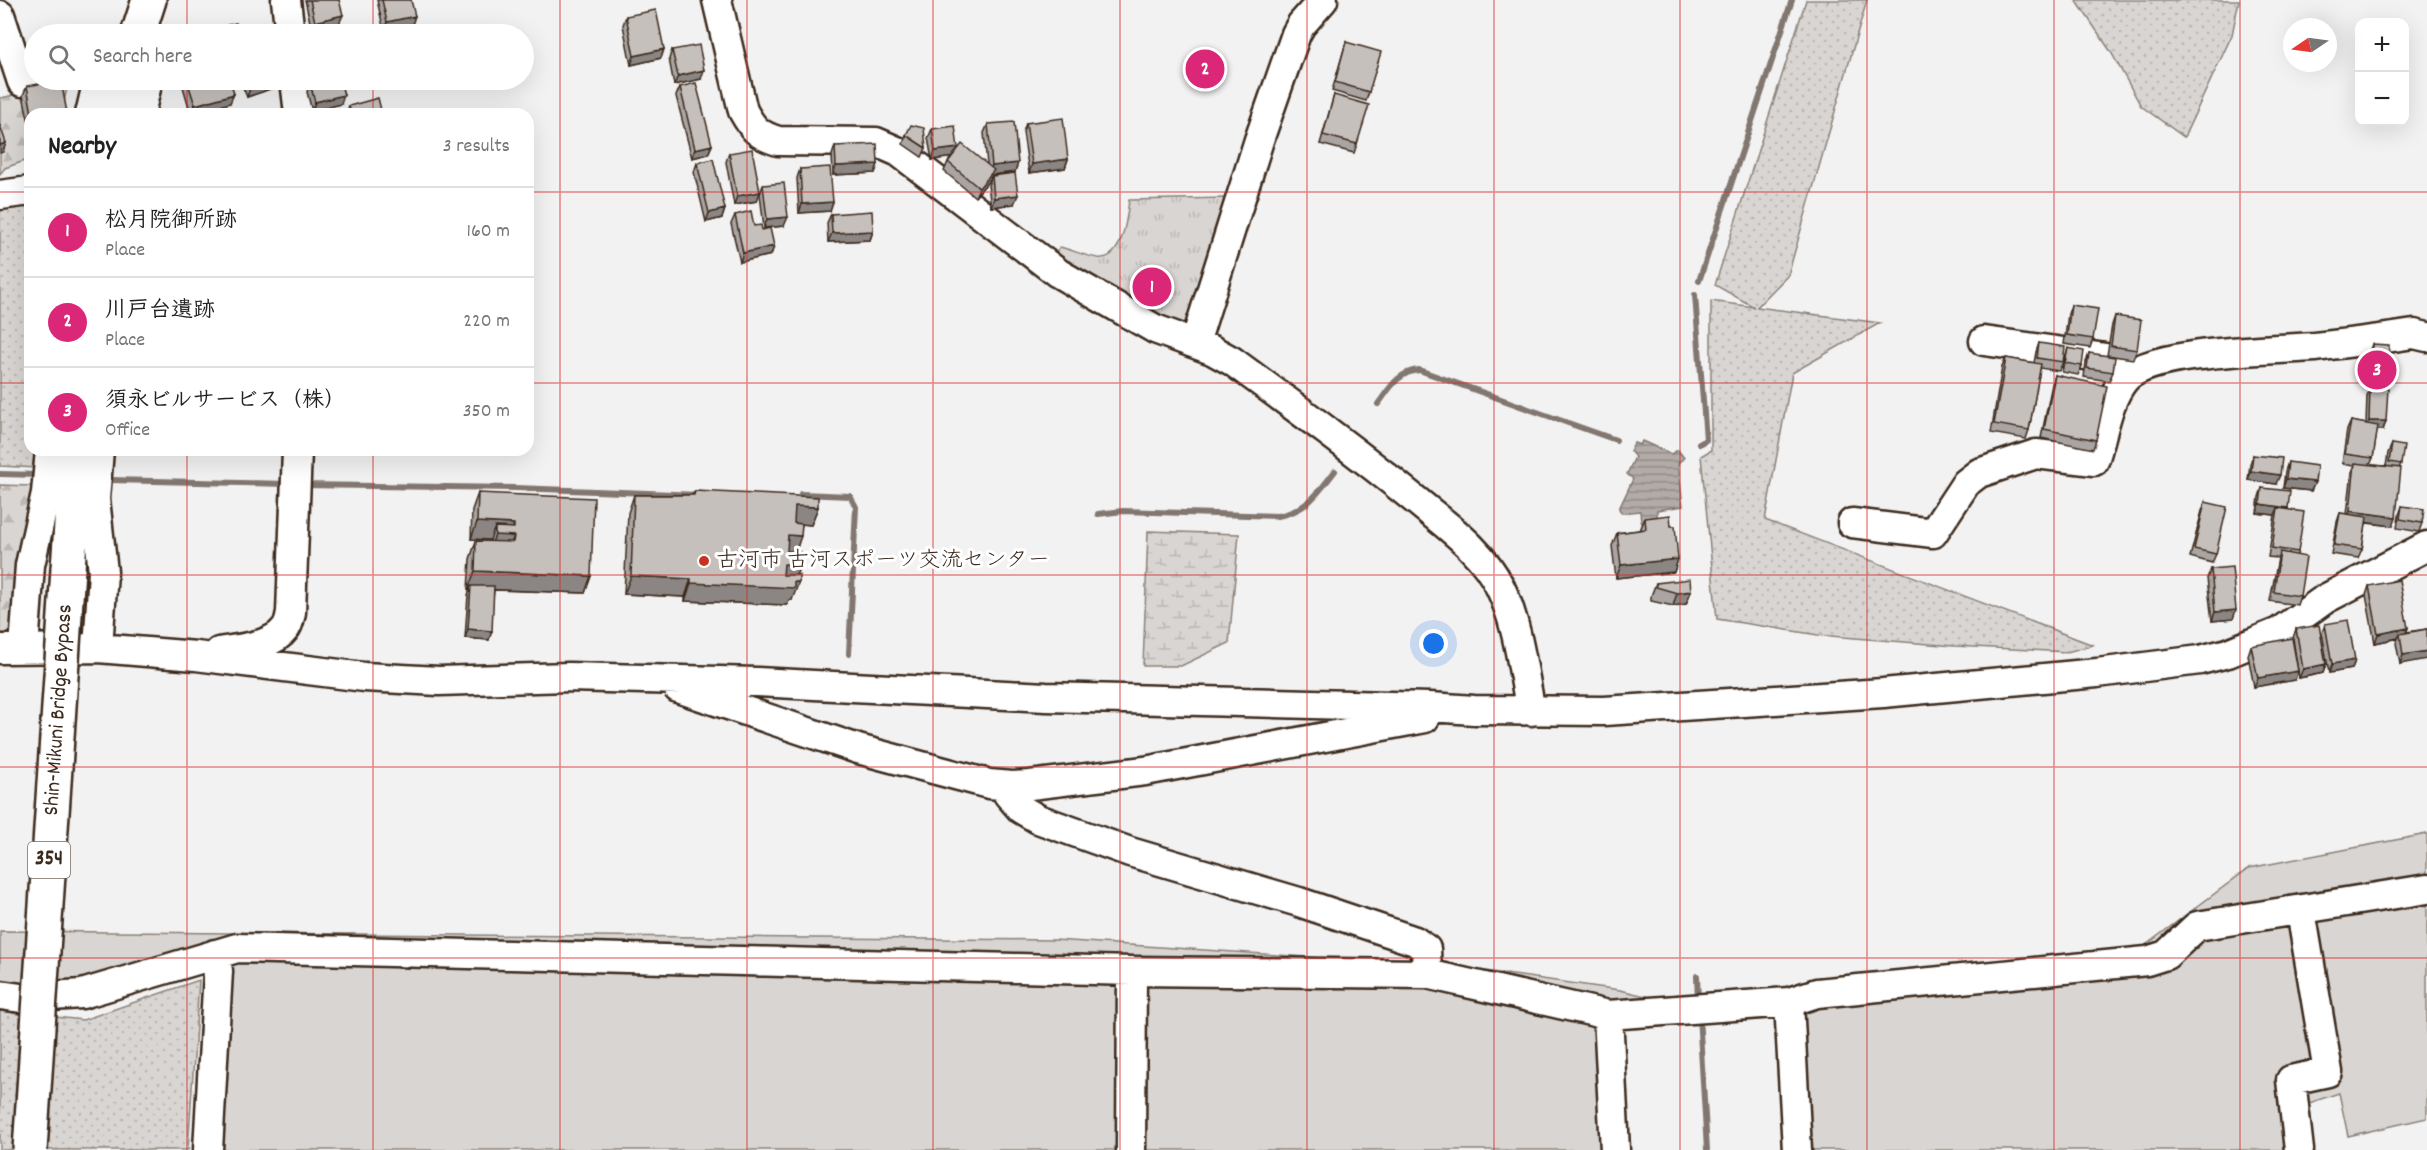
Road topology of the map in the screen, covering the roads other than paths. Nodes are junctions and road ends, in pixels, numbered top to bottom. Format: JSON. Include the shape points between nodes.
{"nodes":[{"id":1,"x":149,"y":0,"type":"edge"},
{"id":2,"x":286,"y":0,"type":"edge"},
{"id":3,"x":717,"y":0,"type":"edge"},
{"id":4,"x":1323,"y":0,"type":"edge"},
{"id":5,"x":0,"y":15,"type":"edge"},
{"id":6,"x":140,"y":24,"type":"edge"},
{"id":7,"x":289,"y":24,"type":"edge"},
{"id":8,"x":24,"y":82,"type":"edge"},
{"id":9,"x":86,"y":90,"type":"edge"},
{"id":10,"x":96,"y":90,"type":"edge"},
{"id":11,"x":125,"y":90,"type":"edge"},
{"id":12,"x":146,"y":90,"type":"edge"},
{"id":13,"x":296,"y":90,"type":"edge"},
{"id":14,"x":81,"y":108,"type":"edge"},
{"id":15,"x":91,"y":108,"type":"edge"},
{"id":16,"x":121,"y":108,"type":"edge"},
{"id":17,"x":141,"y":108,"type":"edge"},
{"id":18,"x":298,"y":108,"type":"edge"},
{"id":19,"x":24,"y":192,"type":"edge"},
{"id":20,"x":0,"y":195,"type":"edge"},
{"id":21,"x":2427,"y":337,"type":"edge"},
{"id":22,"x":1984,"y":341,"type":"dead end"},
{"id":23,"x":1195,"y":343,"type":"junction"},
{"id":24,"x":2135,"y":370,"type":"junction"},
{"id":25,"x":49,"y":456,"type":"edge"},
{"id":26,"x":76,"y":456,"type":"edge"},
{"id":27,"x":99,"y":456,"type":"edge"},
{"id":28,"x":297,"y":456,"type":"edge"},
{"id":29,"x":1852,"y":523,"type":"dead end"},
{"id":30,"x":2427,"y":546,"type":"edge"},
{"id":31,"x":12,"y":648,"type":"edge"},
{"id":32,"x":98,"y":648,"type":"junction"},
{"id":33,"x":196,"y":657,"type":"junction"},
{"id":34,"x":657,"y":680,"type":"junction"},
{"id":35,"x":1474,"y":710,"type":"junction"},
{"id":36,"x":1531,"y":711,"type":"junction"},
{"id":37,"x":1012,"y":786,"type":"junction"},
{"id":38,"x":2427,"y":889,"type":"edge"},
{"id":39,"x":2301,"y":911,"type":"junction"},
{"id":40,"x":214,"y":954,"type":"junction"},
{"id":41,"x":1132,"y":971,"type":"junction"},
{"id":42,"x":1426,"y":974,"type":"junction"},
{"id":43,"x":0,"y":995,"type":"edge"},
{"id":44,"x":1789,"y":1002,"type":"junction"},
{"id":45,"x":1608,"y":1015,"type":"junction"},
{"id":46,"x":30,"y":1150,"type":"edge"},
{"id":47,"x":208,"y":1150,"type":"edge"},
{"id":48,"x":1131,"y":1150,"type":"edge"},
{"id":49,"x":1615,"y":1150,"type":"edge"},
{"id":50,"x":1797,"y":1150,"type":"edge"},
{"id":51,"x":2299,"y":1150,"type":"edge"}],
"edges":[{"from":1,"to":6,"type":"highway"},
{"from":2,"to":7,"type":"street"},
{"from":3,"to":23,"type":"street","via":[[743,111],[763,137],[778,141],[876,142],[899,152],[1058,273],[1155,330]]},
{"from":4,"to":23,"type":"street","via":[[1296,34]]},
{"from":5,"to":8,"type":"street"},
{"from":9,"to":14,"type":"street"},
{"from":10,"to":15,"type":"street"},
{"from":11,"to":16,"type":"highway"},
{"from":12,"to":17,"type":"street"},
{"from":13,"to":18,"type":"street"},
{"from":19,"to":20,"type":"street"},
{"from":21,"to":24,"type":"street","via":[[2414,334],[2196,355]]},
{"from":22,"to":24,"type":"street","via":[[2106,358]]},
{"from":23,"to":36,"type":"street","via":[[1232,361],[1371,463],[1461,537],[1483,561],[1500,586],[1509,611]]},
{"from":24,"to":29,"type":"street","via":[[2124,379],[2113,400],[2094,461],[2036,454],[1979,473],[1966,483],[1933,533]]},
{"from":25,"to":31,"type":"street","via":[[46,493]]},
{"from":26,"to":46,"type":"highway","name":"Shin-Mikuni Bridge Bypass","number":"354","bridge":true},
{"from":27,"to":32,"type":"street","via":[[95,499],[103,572]]},
{"from":28,"to":33,"type":"street","via":[[291,612],[287,628],[266,642]]},
{"from":30,"to":36,"type":"street","via":[[2325,599],[2279,632],[2228,653],[2171,664],[1883,693],[1604,711]]},
{"from":31,"to":32,"type":"street"},
{"from":32,"to":33,"type":"street"},
{"from":33,"to":34,"type":"street","via":[[418,680]]},
{"from":34,"to":35,"type":"street"},
{"from":34,"to":37,"type":"street","via":[[858,749],[989,784]]},
{"from":35,"to":36,"type":"street"},
{"from":35,"to":37,"type":"street","via":[[1145,771]]},
{"from":37,"to":42,"type":"street","via":[[1008,794],[1021,809],[1038,819],[1130,852],[1415,940],[1426,949]]},
{"from":38,"to":39,"type":"street"},
{"from":39,"to":44,"type":"street","via":[[2197,927],[2166,955],[2147,961],[1817,993]]},
{"from":39,"to":51,"type":"street","via":[[2328,1072],[2291,1080]]},
{"from":40,"to":41,"type":"street","via":[[237,948]]},
{"from":40,"to":43,"type":"street","via":[[82,994],[21,998]]},
{"from":40,"to":47,"type":"street","via":[[218,971]]},
{"from":41,"to":42,"type":"street"},
{"from":41,"to":48,"type":"street"},
{"from":42,"to":45,"type":"street"},
{"from":44,"to":45,"type":"street"},
{"from":44,"to":50,"type":"street"},
{"from":45,"to":49,"type":"street"}]}
